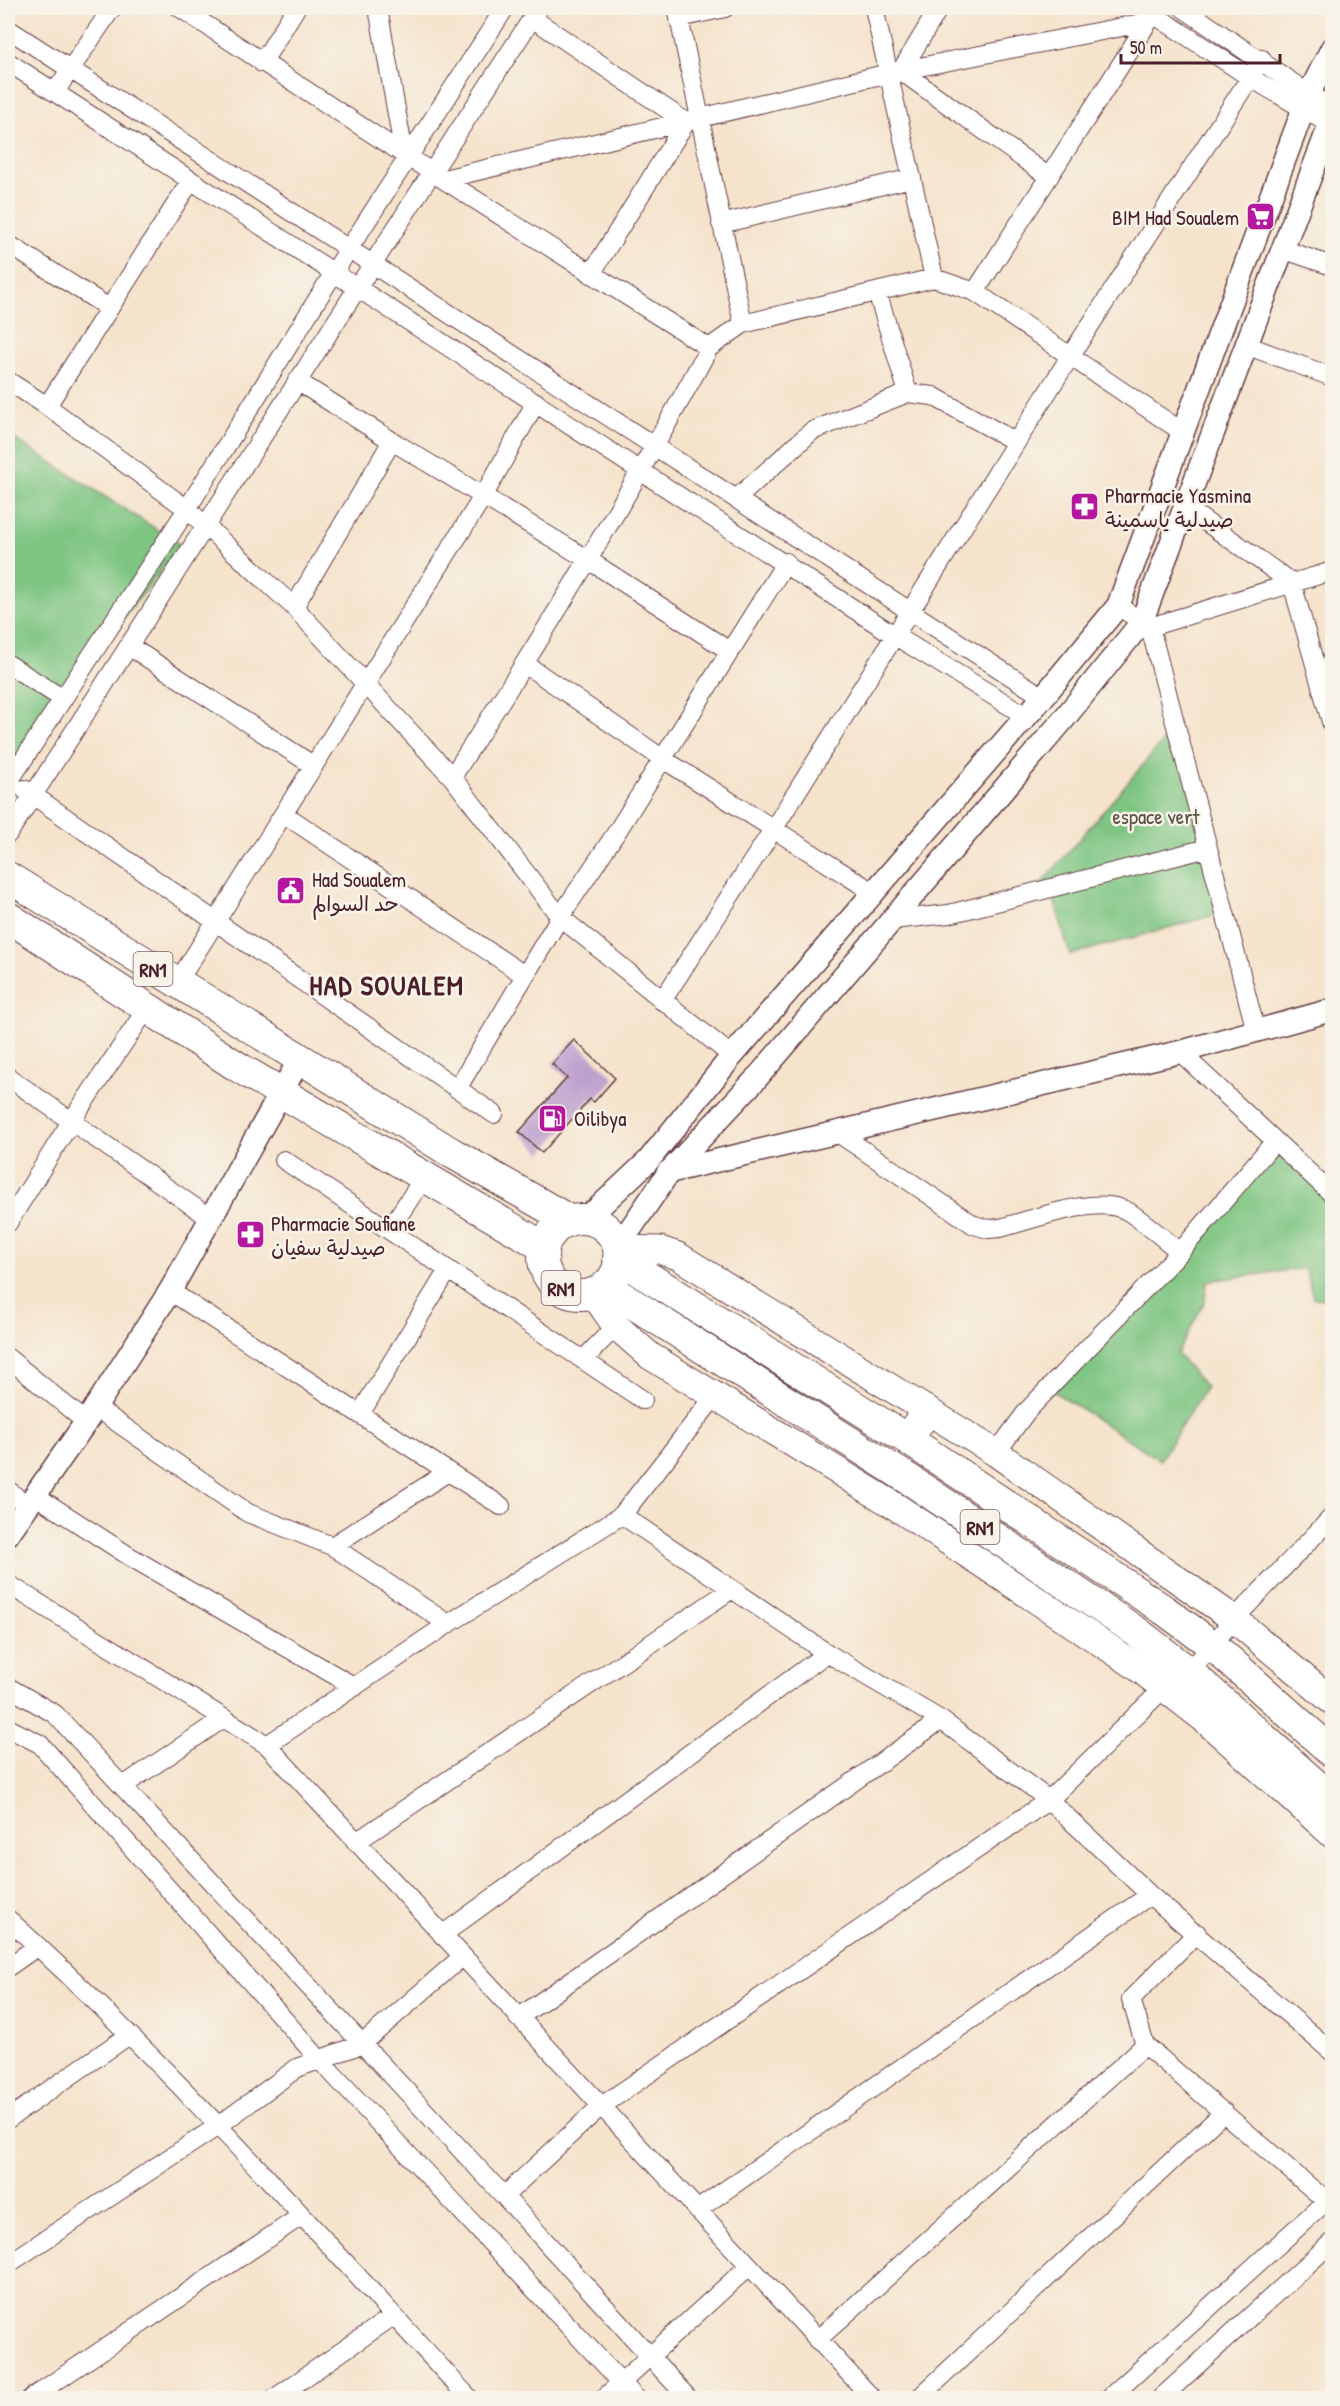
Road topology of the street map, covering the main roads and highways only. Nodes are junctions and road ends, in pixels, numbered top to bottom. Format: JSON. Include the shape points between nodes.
{"nodes":[{"id":1,"x":8,"y":877,"type":"edge"},
{"id":2,"x":8,"y":918,"type":"edge"},
{"id":3,"x":574,"y":1220,"type":"junction"},
{"id":4,"x":544,"y":1247,"type":"junction"},
{"id":5,"x":617,"y":1250,"type":"junction"},
{"id":6,"x":599,"y":1289,"type":"junction"},
{"id":7,"x":927,"y":1411,"type":"junction"},
{"id":8,"x":907,"y":1439,"type":"junction"},
{"id":9,"x":1177,"y":1679,"type":"junction"},
{"id":10,"x":1332,"y":1701,"type":"edge"},
{"id":11,"x":1332,"y":1752,"type":"edge"},
{"id":12,"x":1332,"y":1799,"type":"edge"},
{"id":13,"x":1332,"y":1834,"type":"edge"}],
"edges":[{"from":1,"to":3,"type":"main road","number":"RN1","via":[[452,1153]]},
{"from":2,"to":4,"type":"main road","number":"RN1","via":[[282,1093]]},
{"from":3,"to":4,"type":"main road","number":"RN1","via":[[553,1230]]},
{"from":3,"to":5,"type":"main road","number":"RN1","via":[[602,1225]]},
{"from":4,"to":6,"type":"main road","number":"RN1","via":[[543,1261],[555,1285],[580,1295]]},
{"from":5,"to":6,"type":"main road","number":"RN1","via":[[615,1274]]},
{"from":5,"to":7,"type":"main road","via":[[660,1250],[678,1256]]},
{"from":5,"to":8,"type":"main road","number":"RN1"},
{"from":6,"to":9,"type":"main road","number":"RN1","via":[[910,1480],[1137,1632]]},
{"from":6,"to":9,"type":"main road","via":[[616,1326],[650,1356]]},
{"from":7,"to":8,"type":"main road"},
{"from":7,"to":10,"type":"main road","via":[[996,1453],[1234,1619]]},
{"from":8,"to":11,"type":"main road","number":"RN1","via":[[1212,1645]]},
{"from":9,"to":12,"type":"main road","number":"RN1"},
{"from":9,"to":13,"type":"main road"}]}
